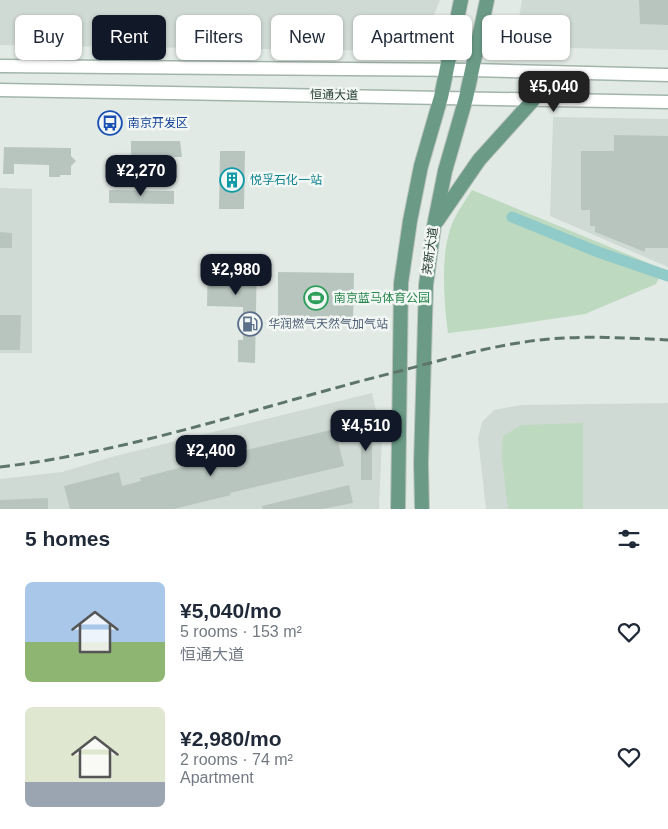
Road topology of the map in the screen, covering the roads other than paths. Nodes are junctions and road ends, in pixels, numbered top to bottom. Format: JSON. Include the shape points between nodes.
{"nodes":[{"id":1,"x":461,"y":0,"type":"edge"},
{"id":2,"x":487,"y":0,"type":"edge"},
{"id":3,"x":0,"y":66,"type":"edge"},
{"id":4,"x":446,"y":70,"type":"junction"},
{"id":5,"x":472,"y":70,"type":"junction"},
{"id":6,"x":668,"y":75,"type":"edge"},
{"id":7,"x":0,"y":90,"type":"edge"},
{"id":8,"x":441,"y":97,"type":"junction"},
{"id":9,"x":466,"y":98,"type":"junction"},
{"id":10,"x":534,"y":99,"type":"junction"},
{"id":11,"x":668,"y":102,"type":"edge"},
{"id":12,"x":434,"y":226,"type":"junction"},
{"id":13,"x":398,"y":509,"type":"edge"},
{"id":14,"x":422,"y":509,"type":"edge"}],
"edges":[{"from":1,"to":4,"type":"main road","name":"尧新大道"},
{"from":2,"to":5,"type":"main road","name":"尧新大道"},
{"from":3,"to":4,"type":"main road","name":"恒通大道"},
{"from":4,"to":5,"type":"main road","name":"恒通大道"},
{"from":4,"to":8,"type":"main road","name":"尧新大道"},
{"from":5,"to":6,"type":"main road","name":"恒通大道"},
{"from":5,"to":9,"type":"main road","name":"尧新大道"},
{"from":7,"to":8,"type":"main road","name":"恒通大道"},
{"from":8,"to":9,"type":"main road","name":"恒通大道"},
{"from":8,"to":13,"type":"main road","name":"尧新大道","via":[[421,166],[401,283]]},
{"from":9,"to":10,"type":"main road","name":"恒通大道"},
{"from":9,"to":12,"type":"main road","name":"尧新大道","via":[[445,171]]},
{"from":10,"to":11,"type":"main road","name":"恒通大道"},
{"from":10,"to":12,"type":"main road","via":[[479,160]]},
{"from":12,"to":14,"type":"main road","name":"尧新大道","via":[[426,285]]}]}
